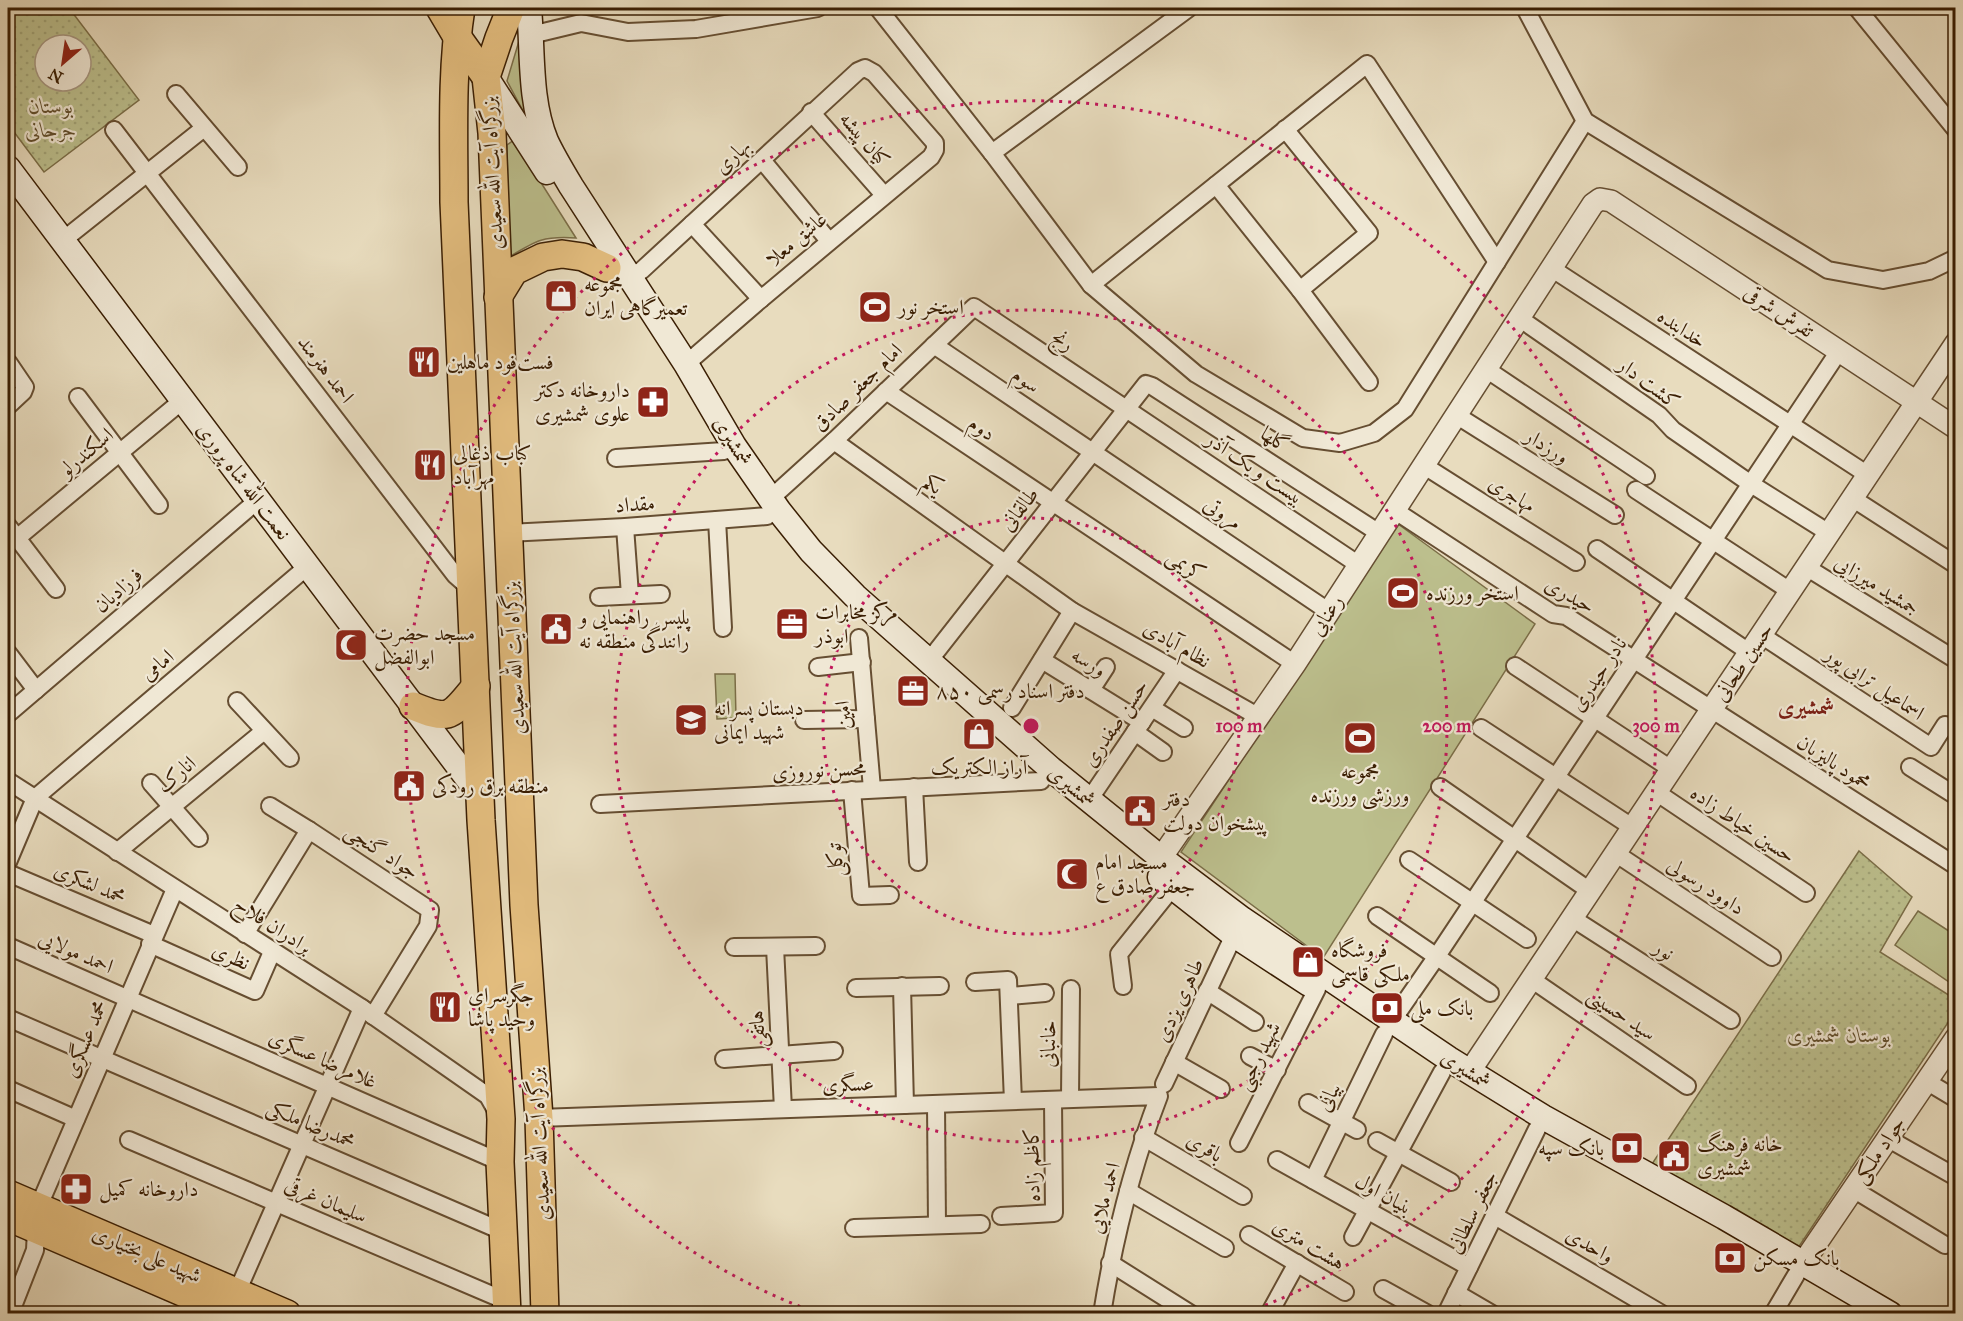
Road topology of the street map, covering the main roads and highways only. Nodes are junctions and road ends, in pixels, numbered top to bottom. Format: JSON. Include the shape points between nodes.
{"nodes":[{"id":1,"x":440,"y":8,"type":"edge"},
{"id":2,"x":461,"y":8,"type":"edge"},
{"id":3,"x":470,"y":8,"type":"edge"},
{"id":4,"x":511,"y":8,"type":"edge"},
{"id":5,"x":529,"y":8,"type":"edge"},
{"id":6,"x":456,"y":35,"type":"junction"},
{"id":7,"x":486,"y":77,"type":"junction"},
{"id":8,"x":10,"y":177,"type":"edge"},
{"id":9,"x":619,"y":273,"type":"junction"},
{"id":10,"x":498,"y":297,"type":"junction"},
{"id":11,"x":476,"y":686,"type":"junction"},
{"id":12,"x":413,"y":706,"type":"junction"},
{"id":13,"x":480,"y":795,"type":"junction"},
{"id":14,"x":8,"y":1194,"type":"edge"},
{"id":15,"x":8,"y":1217,"type":"edge"},
{"id":16,"x":37,"y":1219,"type":"junction"},
{"id":17,"x":1799,"y":1269,"type":"junction"},
{"id":18,"x":235,"y":1303,"type":"edge"},
{"id":19,"x":506,"y":1307,"type":"edge"},
{"id":20,"x":287,"y":1314,"type":"edge"},
{"id":21,"x":545,"y":1314,"type":"edge"},
{"id":22,"x":1860,"y":1314,"type":"edge"},
{"id":23,"x":1890,"y":1314,"type":"edge"}],
"edges":[{"from":1,"to":6,"type":"main road"},
{"from":2,"to":6,"type":"main road","name":"بزرگراه آیت الله سعیدی"},
{"from":3,"to":6,"type":"main road","name":"بزرگراه آیت الله سعیدی"},
{"from":4,"to":7,"type":"main road","name":"بزرگراه آیت الله سعیدی"},
{"from":5,"to":9,"type":"main road","name":"شمشیری","via":[[535,89],[546,140]]},
{"from":6,"to":7,"type":"main road"},
{"from":6,"to":11,"type":"main road","name":"بزرگراه آیت الله سعیدی","via":[[454,202]]},
{"from":7,"to":9,"type":"main road","name":"شمشیری"},
{"from":7,"to":10,"type":"main road","name":"بزرگراه آیت الله سعیدی"},
{"from":8,"to":12,"type":"main road","name":"نعمت الله شاه پروری"},
{"from":9,"to":10,"type":"main road","via":[[583,256],[543,257],[514,271]]},
{"from":9,"to":17,"type":"main road","name":"شمشیری","via":[[769,508],[924,667],[1046,775],[1238,927],[1445,1065]]},
{"from":10,"to":21,"type":"main road","name":"بزرگراه آیت الله سعیدی","via":[[524,905],[539,1118]]},
{"from":11,"to":12,"type":"main road","via":[[450,715]]},
{"from":11,"to":13,"type":"main road","name":"بزرگراه آیت الله سعیدی"},
{"from":12,"to":13,"type":"main road","name":"نعمت الله شاه پروری"},
{"from":13,"to":19,"type":"main road","name":"بزرگراه آیت الله سعیدی","via":[[501,1119]]},
{"from":14,"to":16,"type":"main road","name":"شهید علی بختیاری"},
{"from":15,"to":16,"type":"main road","name":"شهید علی بختیاری"},
{"from":16,"to":18,"type":"main road","name":"شهید علی بختیاری"},
{"from":17,"to":22,"type":"main road","name":"شمشیری"},
{"from":17,"to":23,"type":"main road","name":"شمشیری"},
{"from":18,"to":20,"type":"main road","name":"شهید علی بختیاری"}]}
